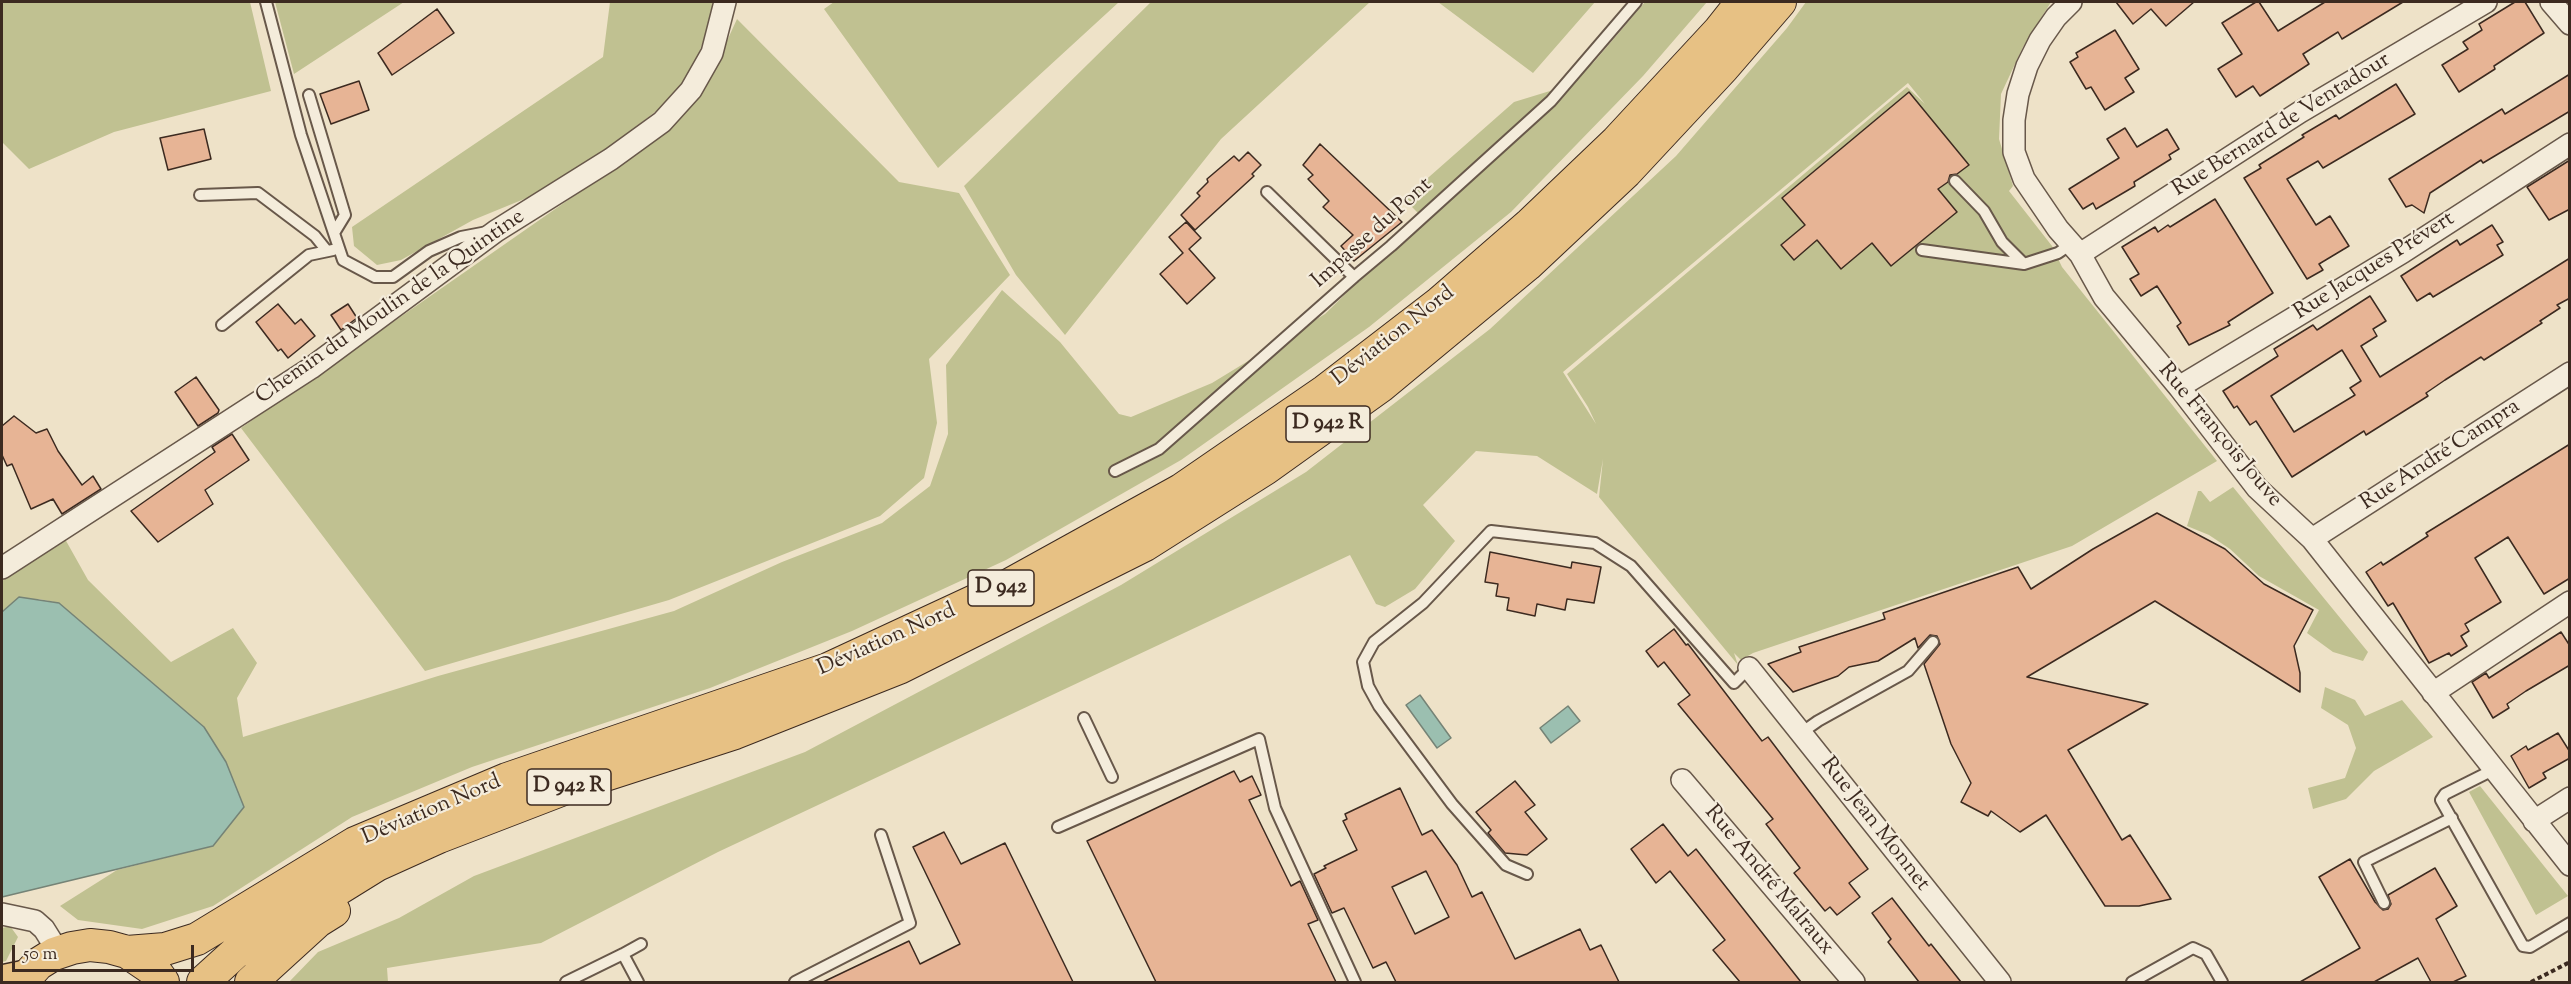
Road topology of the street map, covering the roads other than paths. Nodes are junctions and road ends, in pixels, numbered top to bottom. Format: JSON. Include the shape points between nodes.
{"nodes":[{"id":1,"x":267,"y":2,"type":"edge"},
{"id":2,"x":724,"y":2,"type":"edge"},
{"id":3,"x":1636,"y":2,"type":"edge"},
{"id":4,"x":1742,"y":2,"type":"edge"},
{"id":5,"x":1780,"y":2,"type":"edge"},
{"id":6,"x":2071,"y":2,"type":"edge"},
{"id":7,"x":2551,"y":2,"type":"edge"},
{"id":8,"x":2479,"y":3,"type":"edge"},
{"id":9,"x":2570,"y":24,"type":"edge"},
{"id":10,"x":309,"y":95,"type":"dead end"},
{"id":11,"x":2570,"y":144,"type":"edge"},
{"id":12,"x":1955,"y":181,"type":"dead end"},
{"id":13,"x":1267,"y":192,"type":"dead end"},
{"id":14,"x":200,"y":195,"type":"dead end"},
{"id":15,"x":496,"y":231,"type":"junction"},
{"id":16,"x":334,"y":233,"type":"junction"},
{"id":17,"x":339,"y":249,"type":"junction"},
{"id":18,"x":2075,"y":249,"type":"junction"},
{"id":19,"x":1922,"y":250,"type":"dead end"},
{"id":20,"x":327,"y":251,"type":"junction"},
{"id":21,"x":2024,"y":264,"type":"junction"},
{"id":22,"x":1354,"y":277,"type":"junction"},
{"id":23,"x":222,"y":325,"type":"dead end"},
{"id":24,"x":2570,"y":373,"type":"edge"},
{"id":25,"x":2179,"y":387,"type":"junction"},
{"id":26,"x":1115,"y":471,"type":"dead end"},
{"id":27,"x":2312,"y":539,"type":"junction"},
{"id":28,"x":2,"y":568,"type":"edge"},
{"id":29,"x":2570,"y":603,"type":"edge"},
{"id":30,"x":1933,"y":642,"type":"dead end"},
{"id":31,"x":1749,"y":668,"type":"joint"},
{"id":32,"x":2433,"y":693,"type":"junction"},
{"id":33,"x":1084,"y":718,"type":"dead end"},
{"id":34,"x":1802,"y":733,"type":"junction"},
{"id":35,"x":2495,"y":770,"type":"junction"},
{"id":36,"x":1112,"y":777,"type":"dead end"},
{"id":37,"x":1682,"y":780,"type":"dead end"},
{"id":38,"x":2570,"y":798,"type":"edge"},
{"id":39,"x":2451,"y":818,"type":"junction"},
{"id":40,"x":2534,"y":821,"type":"junction"},
{"id":41,"x":1058,"y":827,"type":"dead end"},
{"id":42,"x":881,"y":835,"type":"dead end"},
{"id":43,"x":2570,"y":865,"type":"edge"},
{"id":44,"x":1527,"y":874,"type":"dead end"},
{"id":45,"x":361,"y":875,"type":"junction"},
{"id":46,"x":2384,"y":903,"type":"dead end"},
{"id":47,"x":2,"y":914,"type":"edge"},
{"id":48,"x":2570,"y":923,"type":"edge"},
{"id":49,"x":641,"y":944,"type":"dead end"},
{"id":50,"x":59,"y":952,"type":"junction"},
{"id":51,"x":127,"y":952,"type":"junction"},
{"id":52,"x":623,"y":954,"type":"junction"},
{"id":53,"x":16,"y":981,"type":"edge"},
{"id":54,"x":163,"y":982,"type":"edge"},
{"id":55,"x":203,"y":982,"type":"edge"},
{"id":56,"x":251,"y":982,"type":"edge"},
{"id":57,"x":566,"y":982,"type":"edge"},
{"id":58,"x":638,"y":982,"type":"edge"},
{"id":59,"x":795,"y":982,"type":"edge"},
{"id":60,"x":1355,"y":982,"type":"edge"},
{"id":61,"x":1854,"y":982,"type":"edge"},
{"id":62,"x":2000,"y":982,"type":"edge"},
{"id":63,"x":2132,"y":982,"type":"edge"},
{"id":64,"x":2222,"y":982,"type":"edge"}],
"edges":[{"from":1,"to":16,"type":"lane","via":[[300,135]]},
{"from":2,"to":15,"type":"street","name":"Chemin du Moulin de la Quintine","via":[[712,53],[691,90],[662,122]]},
{"from":3,"to":22,"type":"lane","name":"Impasse du Pont","via":[[1551,101]]},
{"from":4,"to":51,"type":"main road","name":"Déviation Nord","number":"D 942","via":[[1617,141],[1530,224],[1438,304],[1325,391],[1181,490],[1009,585],[828,669],[507,779],[355,843],[197,939],[165,949]]},
{"from":5,"to":45,"type":"main road","name":"Déviation Nord","number":"D 942 R","via":[[1626,172],[1527,265],[1381,386],[1265,469],[1145,545],[899,668],[735,733],[574,785],[450,833]]},
{"from":6,"to":18,"type":"street","name":"Rue François Jouve","via":[[2051,24],[2031,58],[2018,94],[2014,152],[2024,179]]},
{"from":7,"to":9,"type":"street"},
{"from":8,"to":18,"type":"street","name":"Rue Bernard de Ventadour"},
{"from":10,"to":16,"type":"lane","via":[[345,215]]},
{"from":11,"to":25,"type":"street","name":"Rue Jacques Prévert","via":[[2403,252]]},
{"from":12,"to":21,"type":"lane","via":[[1984,211],[2002,242]]},
{"from":13,"to":22,"type":"lane"},
{"from":14,"to":20,"type":"lane","via":[[258,193],[315,236]]},
{"from":15,"to":17,"type":"lane","via":[[460,237],[429,251],[393,278],[375,277],[343,260]]},
{"from":15,"to":28,"type":"street","name":"Chemin du Moulin de la Quintine","via":[[311,368]]},
{"from":16,"to":17,"type":"lane"},
{"from":17,"to":20,"type":"lane"},
{"from":18,"to":21,"type":"lane"},
{"from":18,"to":25,"type":"street","name":"Rue François Jouve","via":[[2104,297]]},
{"from":19,"to":21,"type":"lane"},
{"from":20,"to":23,"type":"lane","via":[[309,255]]},
{"from":22,"to":26,"type":"lane","name":"Impasse du Pont","via":[[1159,449]]},
{"from":24,"to":27,"type":"street","name":"Rue André Campra"},
{"from":25,"to":27,"type":"street","name":"Rue François Jouve","via":[[2257,488]]},
{"from":27,"to":32,"type":"street","name":"Rue François Jouve"},
{"from":29,"to":32,"type":"street"},
{"from":30,"to":34,"type":"lane","via":[[1908,671]]},
{"from":31,"to":34,"type":"street","name":"Rue Jean Monnet"},
{"from":31,"to":44,"type":"lane","via":[[1734,683],[1631,566],[1595,543],[1491,531],[1423,603],[1374,642],[1363,662],[1368,686],[1378,706],[1452,804],[1506,865]]},
{"from":32,"to":35,"type":"street","name":"Rue François Jouve"},
{"from":33,"to":36,"type":"lane"},
{"from":34,"to":62,"type":"street","name":"Rue Jean Monnet"},
{"from":35,"to":39,"type":"lane","via":[[2445,794],[2441,800]]},
{"from":35,"to":40,"type":"street","name":"Rue François Jouve"},
{"from":37,"to":61,"type":"street","name":"Rue André Malraux"},
{"from":38,"to":40,"type":"street"},
{"from":39,"to":46,"type":"lane","via":[[2364,862]]},
{"from":39,"to":48,"type":"lane","via":[[2523,946],[2530,947]]},
{"from":40,"to":43,"type":"street","name":"Rue François Jouve"},
{"from":41,"to":60,"type":"lane","via":[[1259,739],[1275,808]]},
{"from":42,"to":59,"type":"lane","via":[[910,923]]},
{"from":45,"to":55,"type":"main road","name":"Déviation Nord","number":"D 942 R","via":[[235,953]]},
{"from":45,"to":56,"type":"main road","via":[[354,900],[318,921]]},
{"from":47,"to":50,"type":"street","via":[[35,921]]},
{"from":49,"to":52,"type":"lane"},
{"from":50,"to":51,"type":"main road","via":[[90,945]]},
{"from":50,"to":53,"type":"main road"},
{"from":51,"to":54,"type":"main road","via":[[155,971]]},
{"from":52,"to":57,"type":"lane"},
{"from":52,"to":58,"type":"lane"},
{"from":63,"to":64,"type":"lane","via":[[2193,948],[2206,954]]}]}
